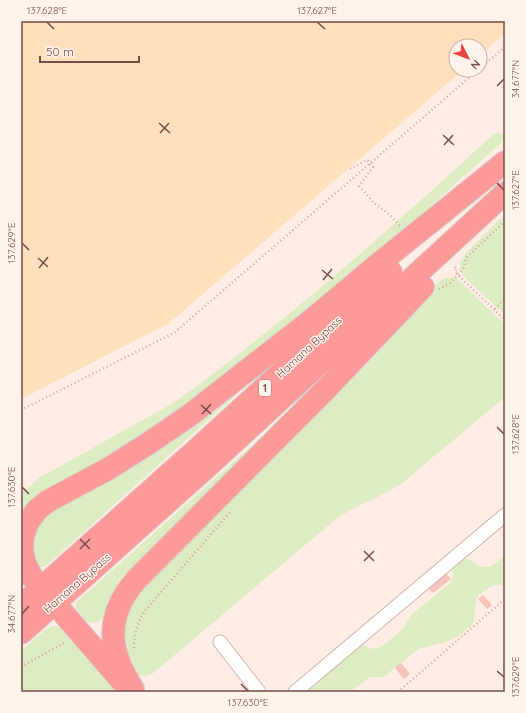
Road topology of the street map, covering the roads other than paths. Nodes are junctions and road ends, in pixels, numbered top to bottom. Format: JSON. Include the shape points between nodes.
{"nodes":[{"id":1,"x":505,"y":162,"type":"edge"},
{"id":2,"x":505,"y":166,"type":"edge"},
{"id":3,"x":505,"y":193,"type":"edge"},
{"id":4,"x":505,"y":199,"type":"edge"},
{"id":5,"x":505,"y":516,"type":"edge"},
{"id":6,"x":32,"y":577,"type":"dead end"},
{"id":7,"x":21,"y":606,"type":"edge"},
{"id":8,"x":64,"y":614,"type":"dead end"},
{"id":9,"x":21,"y":632,"type":"edge"},
{"id":10,"x":220,"y":642,"type":"dead end"},
{"id":11,"x":259,"y":692,"type":"edge"},
{"id":12,"x":295,"y":692,"type":"edge"}],
"edges":[{"from":1,"to":6,"type":"highway","via":[[313,320],[190,415],[120,462],[48,501],[37,510],[28,522],[23,536],[25,564]]},
{"from":2,"to":7,"type":"highway","name":"Hamana Bypass","number":"1","via":[[275,378]]},
{"from":3,"to":9,"type":"highway","name":"Hamana Bypass","number":"1","via":[[208,466]]},
{"from":4,"to":8,"type":"highway","via":[[354,361],[126,591],[119,603],[113,632],[118,660],[133,689],[118,678]]},
{"from":5,"to":12,"type":"street"},
{"from":10,"to":11,"type":"street"}]}
